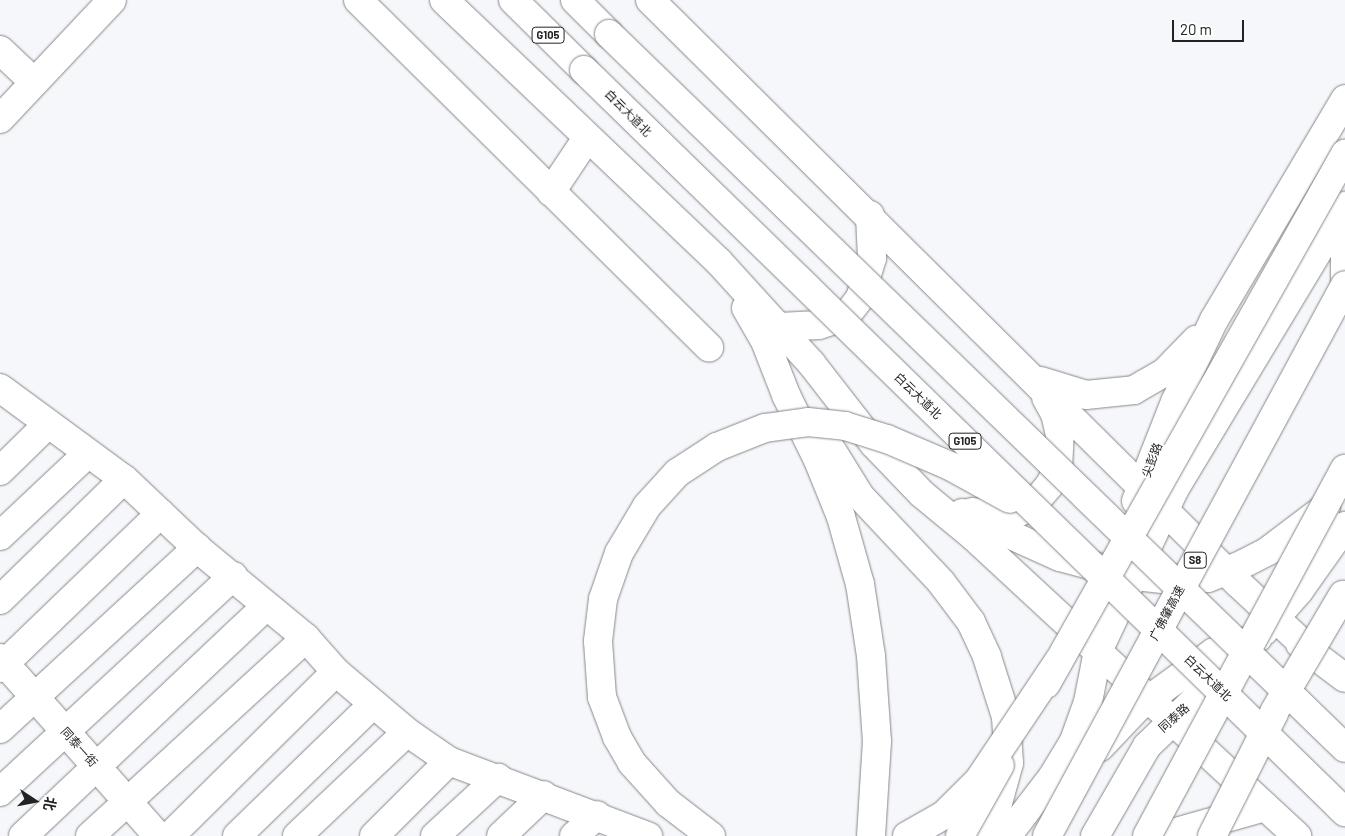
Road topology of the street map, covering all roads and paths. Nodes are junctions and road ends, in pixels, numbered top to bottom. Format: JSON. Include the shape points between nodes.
{"nodes":[{"id":1,"x":112,"y":0,"type":"edge"},
{"id":2,"x":358,"y":0,"type":"edge"},
{"id":3,"x":444,"y":0,"type":"edge"},
{"id":4,"x":512,"y":0,"type":"edge"},
{"id":5,"x":575,"y":0,"type":"edge"},
{"id":6,"x":650,"y":0,"type":"edge"},
{"id":7,"x":0,"y":50,"type":"edge"},
{"id":8,"x":34,"y":82,"type":"junction"},
{"id":9,"x":1345,"y":100,"type":"edge"},
{"id":10,"x":0,"y":119,"type":"edge"},
{"id":11,"x":587,"y":138,"type":"junction"},
{"id":12,"x":1345,"y":154,"type":"edge"},
{"id":13,"x":551,"y":192,"type":"junction"},
{"id":14,"x":1345,"y":206,"type":"edge"},
{"id":15,"x":870,"y":215,"type":"junction"},
{"id":16,"x":1345,"y":246,"type":"edge"},
{"id":17,"x":1345,"y":278,"type":"edge"},
{"id":18,"x":1345,"y":284,"type":"edge"},
{"id":19,"x":1214,"y":320,"type":"junction"},
{"id":20,"x":772,"y":334,"type":"junction"},
{"id":21,"x":710,"y":347,"type":"dead end"},
{"id":22,"x":1033,"y":378,"type":"junction"},
{"id":23,"x":4,"y":397,"type":"edge"},
{"id":24,"x":48,"y":424,"type":"junction"},
{"id":25,"x":87,"y":454,"type":"junction"},
{"id":26,"x":1345,"y":469,"type":"edge"},
{"id":27,"x":0,"y":471,"type":"edge"},
{"id":28,"x":124,"y":479,"type":"junction"},
{"id":29,"x":1345,"y":492,"type":"edge"},
{"id":30,"x":922,"y":494,"type":"junction"},
{"id":31,"x":160,"y":513,"type":"junction"},
{"id":32,"x":1050,"y":524,"type":"junction"},
{"id":33,"x":1345,"y":526,"type":"edge"},
{"id":34,"x":0,"y":536,"type":"edge"},
{"id":35,"x":197,"y":548,"type":"junction"},
{"id":36,"x":233,"y":576,"type":"junction"},
{"id":37,"x":1344,"y":594,"type":"edge"},
{"id":38,"x":0,"y":600,"type":"edge"},
{"id":39,"x":266,"y":606,"type":"junction"},
{"id":40,"x":1276,"y":618,"type":"junction"},
{"id":41,"x":306,"y":638,"type":"junction"},
{"id":42,"x":1257,"y":638,"type":"junction"},
{"id":43,"x":1098,"y":651,"type":"junction"},
{"id":44,"x":1316,"y":655,"type":"junction"},
{"id":45,"x":1058,"y":662,"type":"junction"},
{"id":46,"x":2,"y":663,"type":"edge"},
{"id":47,"x":336,"y":672,"type":"junction"},
{"id":48,"x":1345,"y":678,"type":"edge"},
{"id":49,"x":1149,"y":698,"type":"junction"},
{"id":50,"x":34,"y":699,"type":"junction"},
{"id":51,"x":372,"y":704,"type":"junction"},
{"id":52,"x":1274,"y":713,"type":"junction"},
{"id":53,"x":1172,"y":720,"type":"junction"},
{"id":54,"x":0,"y":729,"type":"edge"},
{"id":55,"x":407,"y":732,"type":"junction"},
{"id":56,"x":66,"y":733,"type":"junction"},
{"id":57,"x":1345,"y":748,"type":"edge"},
{"id":58,"x":449,"y":761,"type":"junction"},
{"id":59,"x":95,"y":765,"type":"junction"},
{"id":60,"x":498,"y":778,"type":"junction"},
{"id":61,"x":0,"y":792,"type":"edge"},
{"id":62,"x":544,"y":795,"type":"junction"},
{"id":63,"x":126,"y":801,"type":"junction"},
{"id":64,"x":1266,"y":808,"type":"junction"},
{"id":65,"x":1345,"y":812,"type":"edge"},
{"id":66,"x":597,"y":815,"type":"junction"},
{"id":67,"x":646,"y":835,"type":"edge"},
{"id":68,"x":23,"y":836,"type":"edge"},
{"id":69,"x":90,"y":836,"type":"edge"},
{"id":70,"x":158,"y":836,"type":"edge"},
{"id":71,"x":170,"y":836,"type":"edge"},
{"id":72,"x":237,"y":836,"type":"edge"},
{"id":73,"x":297,"y":836,"type":"edge"},
{"id":74,"x":374,"y":836,"type":"edge"},
{"id":75,"x":435,"y":836,"type":"edge"},
{"id":76,"x":501,"y":836,"type":"edge"},
{"id":77,"x":574,"y":836,"type":"edge"},
{"id":78,"x":710,"y":836,"type":"edge"},
{"id":79,"x":871,"y":836,"type":"edge"},
{"id":80,"x":907,"y":836,"type":"edge"},
{"id":81,"x":960,"y":836,"type":"edge"},
{"id":82,"x":989,"y":836,"type":"edge"},
{"id":83,"x":1006,"y":836,"type":"edge"},
{"id":84,"x":1014,"y":836,"type":"edge"},
{"id":85,"x":1047,"y":836,"type":"edge"},
{"id":86,"x":1095,"y":836,"type":"edge"},
{"id":87,"x":1147,"y":836,"type":"edge"},
{"id":88,"x":1162,"y":836,"type":"edge"},
{"id":89,"x":1200,"y":836,"type":"edge"},
{"id":90,"x":1212,"y":836,"type":"edge"},
{"id":91,"x":1297,"y":836,"type":"edge"}],
"edges":[{"from":1,"to":8,"type":"main road"},
{"from":2,"to":13,"type":"main road"},
{"from":3,"to":11,"type":"main road"},
{"from":4,"to":32,"type":"main road","name":"白云大道北","number":"G105","bridge":true},
{"from":5,"to":57,"type":"main road","bridge":true},
{"from":6,"to":15,"type":"main road"},
{"from":7,"to":8,"type":"main road"},
{"from":8,"to":10,"type":"main road"},
{"from":9,"to":19,"type":"main road","name":"尖彭路"},
{"from":11,"to":13,"type":"main road"},
{"from":11,"to":20,"type":"main road","via":[[719,262]]},
{"from":12,"to":45,"type":"main road","bridge":true},
{"from":13,"to":21,"type":"main road"},
{"from":14,"to":43,"type":"main road","via":[[1174,490]]},
{"from":15,"to":20,"type":"main road","via":[[872,258],[860,298],[846,316],[820,325]]},
{"from":15,"to":22,"type":"main road"},
{"from":16,"to":17,"type":"main road"},
{"from":18,"to":85,"type":"main road","name":"广佛肇高速","number":"S8","bridge":true},
{"from":19,"to":22,"type":"main road","via":[[1165,372],[1134,390],[1086,395],[1064,391]]},
{"from":19,"to":43,"type":"main road","name":"尖彭路","via":[[1154,451],[1123,539]]},
{"from":20,"to":30,"type":"main road"},
{"from":20,"to":79,"type":"main road","via":[[786,395],[842,517],[860,584],[871,656],[877,741]]},
{"from":20,"to":82,"type":"main road","via":[[860,496],[941,582],[972,622],[1003,708],[1008,740],[1009,763]]},
{"from":22,"to":30,"type":"main road","via":[[1055,414],[1060,436],[1058,468],[1042,496],[1032,506],[1006,516],[967,511]]},
{"from":22,"to":40,"type":"main road"},
{"from":23,"to":24,"type":"main road"},
{"from":24,"to":25,"type":"main road"},
{"from":24,"to":27,"type":"main road"},
{"from":25,"to":28,"type":"main road"},
{"from":25,"to":34,"type":"main road"},
{"from":26,"to":87,"type":"main road","bridge":true},
{"from":28,"to":31,"type":"main road"},
{"from":28,"to":38,"type":"main road"},
{"from":29,"to":30,"type":"main road","via":[[1285,539],[1238,567],[1208,578],[1169,580],[1127,575],[1060,557],[1006,536]]},
{"from":30,"to":43,"type":"main road"},
{"from":31,"to":35,"type":"main road"},
{"from":31,"to":46,"type":"main road"},
{"from":32,"to":65,"type":"main road","name":"白云大道北","number":"G105","bridge":true},
{"from":32,"to":78,"type":"main road","bridge":true,"via":[[950,466],[887,440],[838,425],[808,422],[765,428],[717,446],[677,473],[636,522],[614,566],[600,616],[600,686],[606,710],[628,758],[668,803]]},
{"from":33,"to":40,"type":"main road"},
{"from":35,"to":36,"type":"main road"},
{"from":35,"to":50,"type":"main road"},
{"from":36,"to":39,"type":"main road"},
{"from":36,"to":56,"type":"main road"},
{"from":37,"to":52,"type":"main road","bridge":true},
{"from":39,"to":41,"type":"main road"},
{"from":39,"to":59,"type":"main road"},
{"from":40,"to":42,"type":"main road","name":"同泰路"},
{"from":40,"to":44,"type":"main road"},
{"from":41,"to":47,"type":"main road"},
{"from":41,"to":63,"type":"main road"},
{"from":42,"to":44,"type":"main road","via":[[1297,642]]},
{"from":42,"to":49,"type":"main road","via":[[1214,652]]},
{"from":42,"to":53,"type":"main road","name":"同泰路"},
{"from":43,"to":49,"type":"main road"},
{"from":43,"to":83,"type":"main road","name":"尖彭路","via":[[1088,702],[1074,741],[1053,776]]},
{"from":44,"to":48,"type":"main road"},
{"from":45,"to":80,"type":"main road","bridge":true,"via":[[979,780],[944,815]]},
{"from":45,"to":81,"type":"main road","bridge":true},
{"from":46,"to":50,"type":"main road","name":"同泰一街"},
{"from":47,"to":51,"type":"main road"},
{"from":47,"to":71,"type":"main road"},
{"from":49,"to":53,"type":"main road"},
{"from":49,"to":84,"type":"main road"},
{"from":50,"to":54,"type":"main road"},
{"from":50,"to":56,"type":"main road","name":"同泰一街"},
{"from":51,"to":55,"type":"main road"},
{"from":51,"to":72,"type":"main road"},
{"from":52,"to":89,"type":"main road","bridge":true},
{"from":52,"to":90,"type":"main road","bridge":true},
{"from":53,"to":64,"type":"main road"},
{"from":53,"to":86,"type":"main road","name":"同泰路","via":[[1146,746]]},
{"from":55,"to":58,"type":"main road"},
{"from":55,"to":73,"type":"main road"},
{"from":56,"to":59,"type":"main road","name":"同泰一街"},
{"from":56,"to":61,"type":"main road"},
{"from":58,"to":60,"type":"main road"},
{"from":58,"to":74,"type":"main road"},
{"from":59,"to":63,"type":"main road","name":"同泰一街"},
{"from":59,"to":68,"type":"main road"},
{"from":60,"to":62,"type":"main road"},
{"from":60,"to":75,"type":"main road"},
{"from":62,"to":66,"type":"main road"},
{"from":62,"to":76,"type":"main road"},
{"from":63,"to":69,"type":"main road"},
{"from":63,"to":70,"type":"main road","name":"同泰一街"},
{"from":64,"to":88,"type":"main road"},
{"from":64,"to":91,"type":"main road"},
{"from":66,"to":67,"type":"main road"},
{"from":66,"to":77,"type":"main road"}]}
